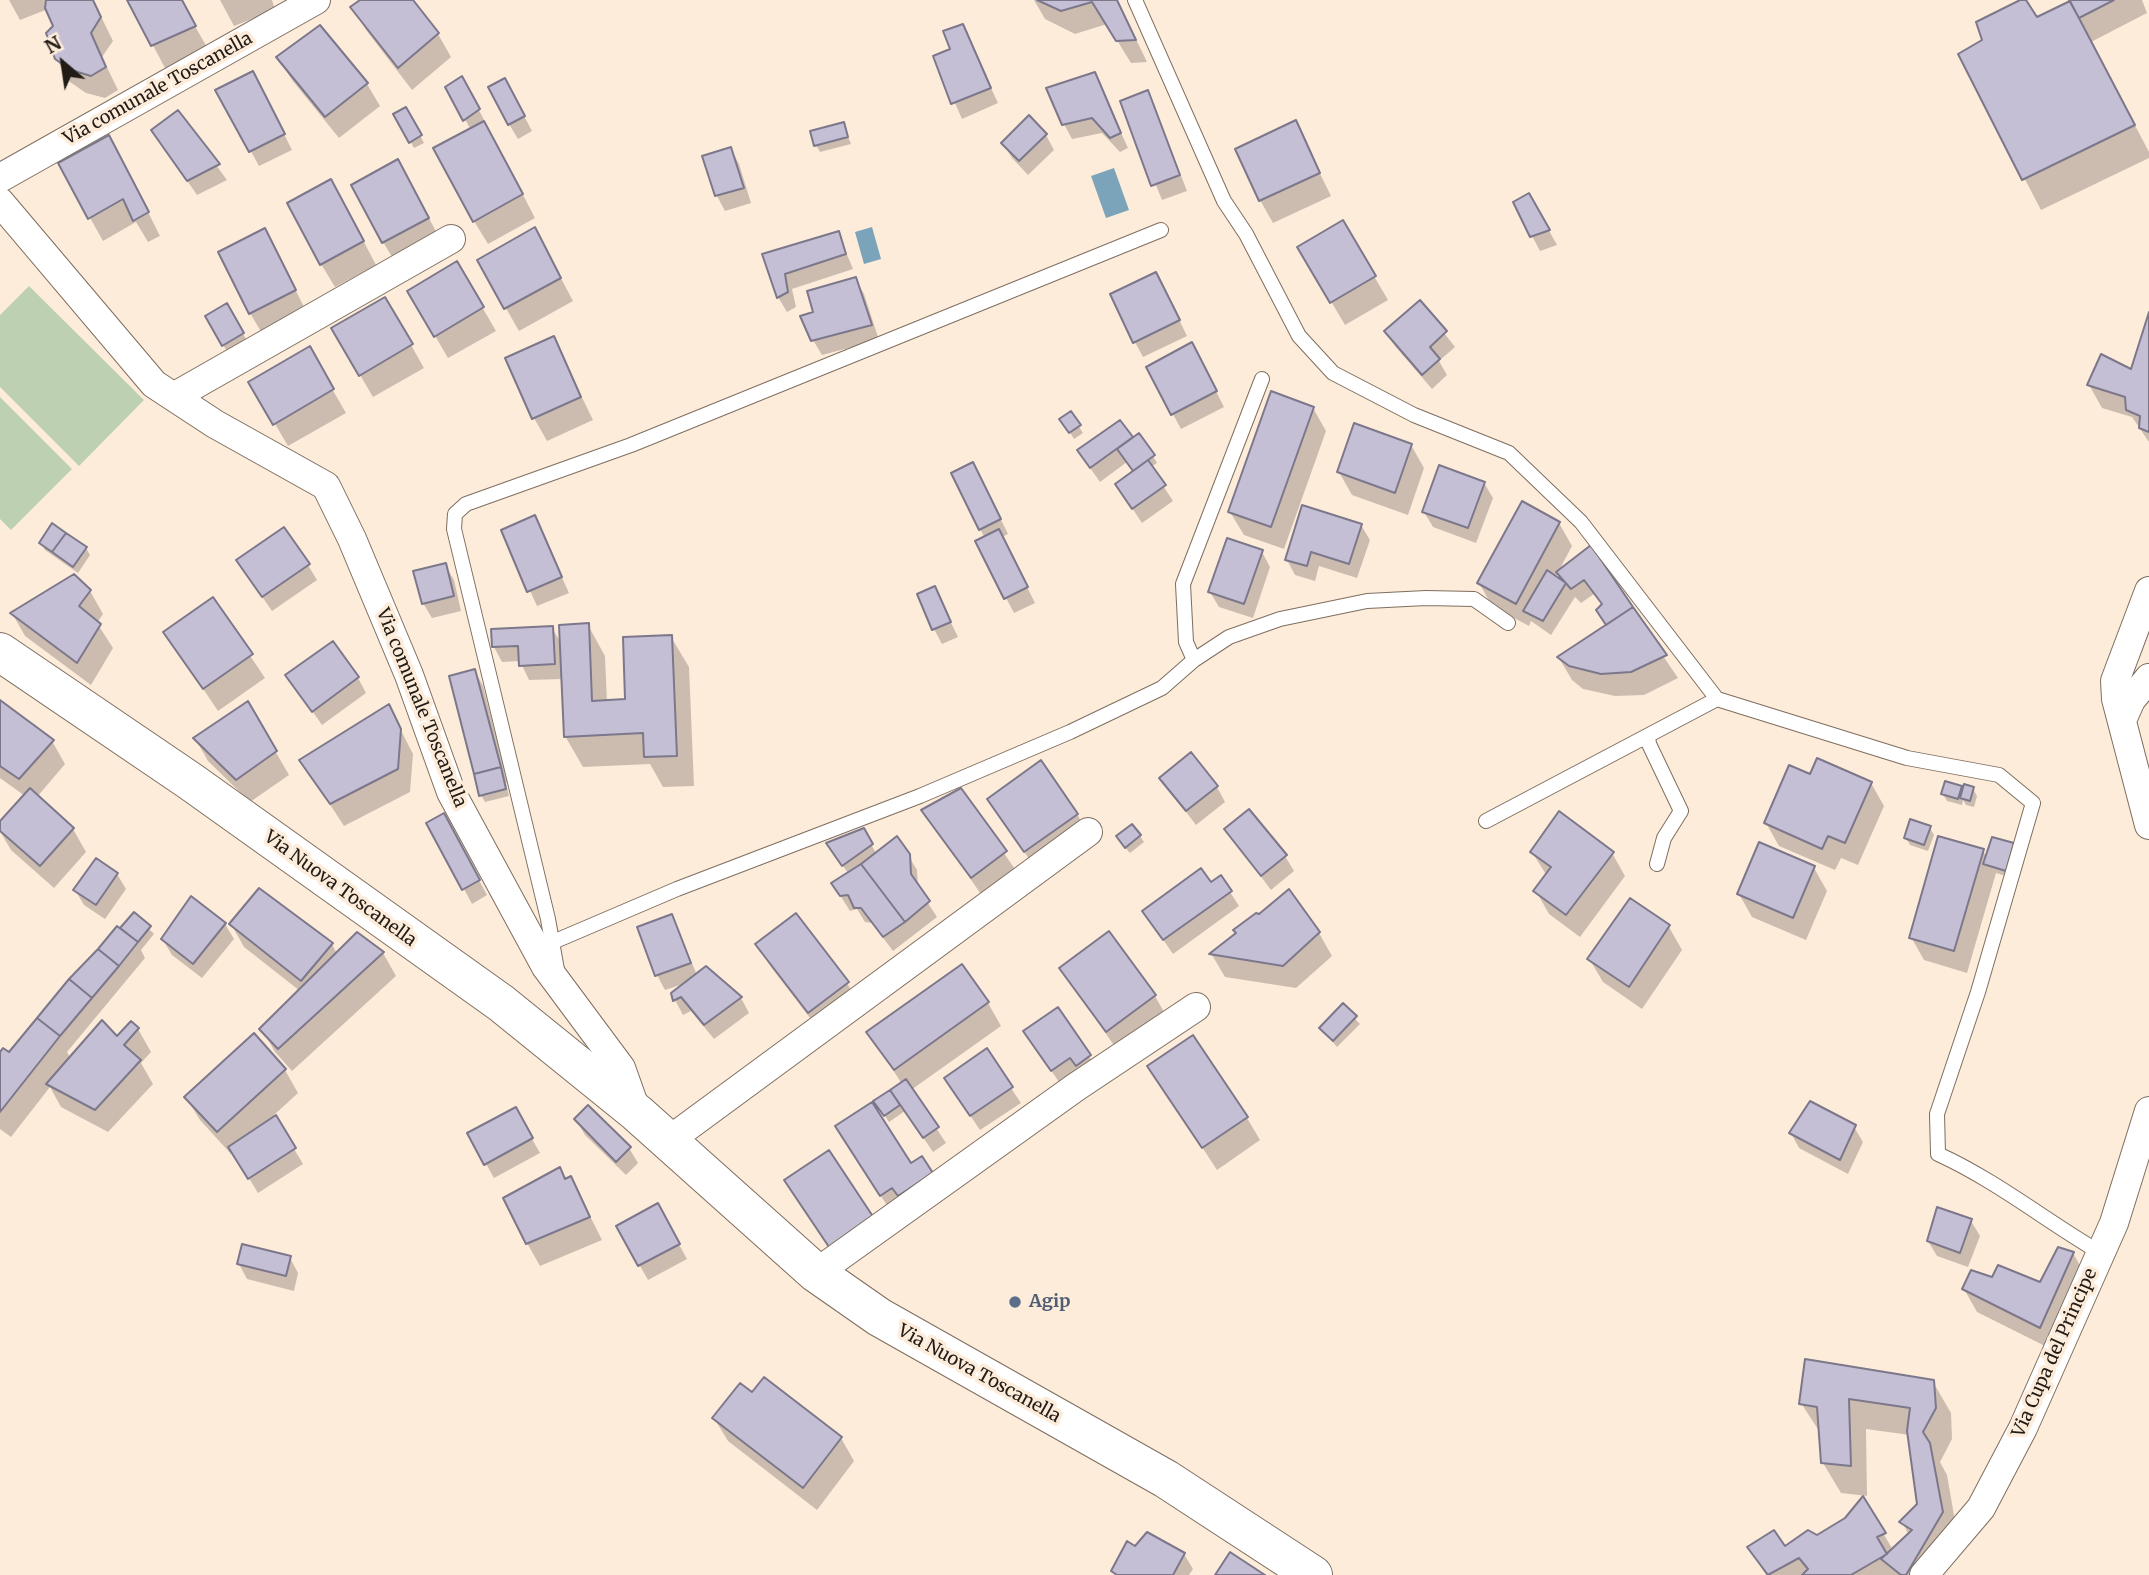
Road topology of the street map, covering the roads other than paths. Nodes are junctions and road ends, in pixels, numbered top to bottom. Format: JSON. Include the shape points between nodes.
{"nodes":[{"id":1,"x":316,"y":0,"type":"edge"},
{"id":2,"x":1135,"y":0,"type":"edge"},
{"id":3,"x":0,"y":178,"type":"edge"},
{"id":4,"x":0,"y":202,"type":"edge"},
{"id":5,"x":1161,"y":230,"type":"dead end"},
{"id":6,"x":451,"y":239,"type":"dead end"},
{"id":7,"x":1262,"y":379,"type":"dead end"},
{"id":8,"x":174,"y":396,"type":"junction"},
{"id":9,"x":2148,"y":595,"type":"edge"},
{"id":10,"x":1508,"y":623,"type":"dead end"},
{"id":11,"x":0,"y":652,"type":"edge"},
{"id":12,"x":1194,"y":660,"type":"junction"},
{"id":13,"x":2149,"y":678,"type":"edge"},
{"id":14,"x":1717,"y":699,"type":"junction"},
{"id":15,"x":2123,"y":718,"type":"junction"},
{"id":16,"x":1648,"y":736,"type":"junction"},
{"id":17,"x":1486,"y":821,"type":"dead end"},
{"id":18,"x":2149,"y":825,"type":"edge"},
{"id":19,"x":1088,"y":832,"type":"dead end"},
{"id":20,"x":1657,"y":864,"type":"dead end"},
{"id":21,"x":553,"y":942,"type":"junction"},
{"id":22,"x":560,"y":985,"type":"junction"},
{"id":23,"x":1196,"y":1007,"type":"dead end"},
{"id":24,"x":637,"y":1113,"type":"junction"},
{"id":25,"x":2148,"y":1117,"type":"edge"},
{"id":26,"x":668,"y":1141,"type":"junction"},
{"id":27,"x":2149,"y":1175,"type":"edge"},
{"id":28,"x":2114,"y":1223,"type":"junction"},
{"id":29,"x":2101,"y":1253,"type":"junction"},
{"id":30,"x":816,"y":1273,"type":"junction"},
{"id":31,"x":1313,"y":1575,"type":"edge"},
{"id":32,"x":1924,"y":1575,"type":"edge"}],
"edges":[{"from":1,"to":3,"type":"street","name":"Via comunale Toscanella"},
{"from":2,"to":14,"type":"lane","via":[[1224,201],[1299,337],[1333,373],[1414,415],[1509,453],[1581,522]]},
{"from":4,"to":8,"type":"street","name":"Via comunale Toscanella","via":[[154,384]]},
{"from":5,"to":21,"type":"lane","via":[[631,445],[466,504],[455,514],[454,528]]},
{"from":6,"to":8,"type":"street"},
{"from":7,"to":12,"type":"lane","via":[[1182,584],[1186,642]]},
{"from":8,"to":22,"type":"street","name":"Via comunale Toscanella","via":[[327,486],[409,675],[451,792]]},
{"from":9,"to":15,"type":"street","via":[[2115,681]]},
{"from":10,"to":12,"type":"lane","via":[[1474,599],[1367,601],[1267,624],[1229,637]]},
{"from":11,"to":24,"type":"main road","name":"Via Nuova Toscanella","via":[[501,1003]]},
{"from":12,"to":21,"type":"lane","via":[[1162,688],[1070,732]]},
{"from":13,"to":15,"type":"street"},
{"from":14,"to":16,"type":"lane"},
{"from":14,"to":29,"type":"lane","via":[[1908,758],[1999,775],[2033,803],[1937,1114],[1938,1154],[1978,1172]]},
{"from":15,"to":18,"type":"street"},
{"from":16,"to":17,"type":"lane"},
{"from":16,"to":20,"type":"lane","via":[[1681,811],[1664,838]]},
{"from":19,"to":26,"type":"street"},
{"from":21,"to":22,"type":"lane"},
{"from":22,"to":24,"type":"street","name":"Via comunale Toscanella","via":[[621,1068]]},
{"from":23,"to":30,"type":"street","via":[[1054,1101]]},
{"from":24,"to":26,"type":"main road","name":"Via Nuova Toscanella"},
{"from":25,"to":28,"type":"street","name":"Via Cupa del Principe"},
{"from":26,"to":30,"type":"main road","name":"Via Nuova Toscanella"},
{"from":27,"to":28,"type":"street"},
{"from":28,"to":29,"type":"street","name":"Via Cupa del Principe"},
{"from":29,"to":32,"type":"street","name":"Via Cupa del Principe","via":[[1981,1508]]},
{"from":30,"to":31,"type":"main road","name":"Via Nuova Toscanella","via":[[879,1317],[1166,1479]]}]}
